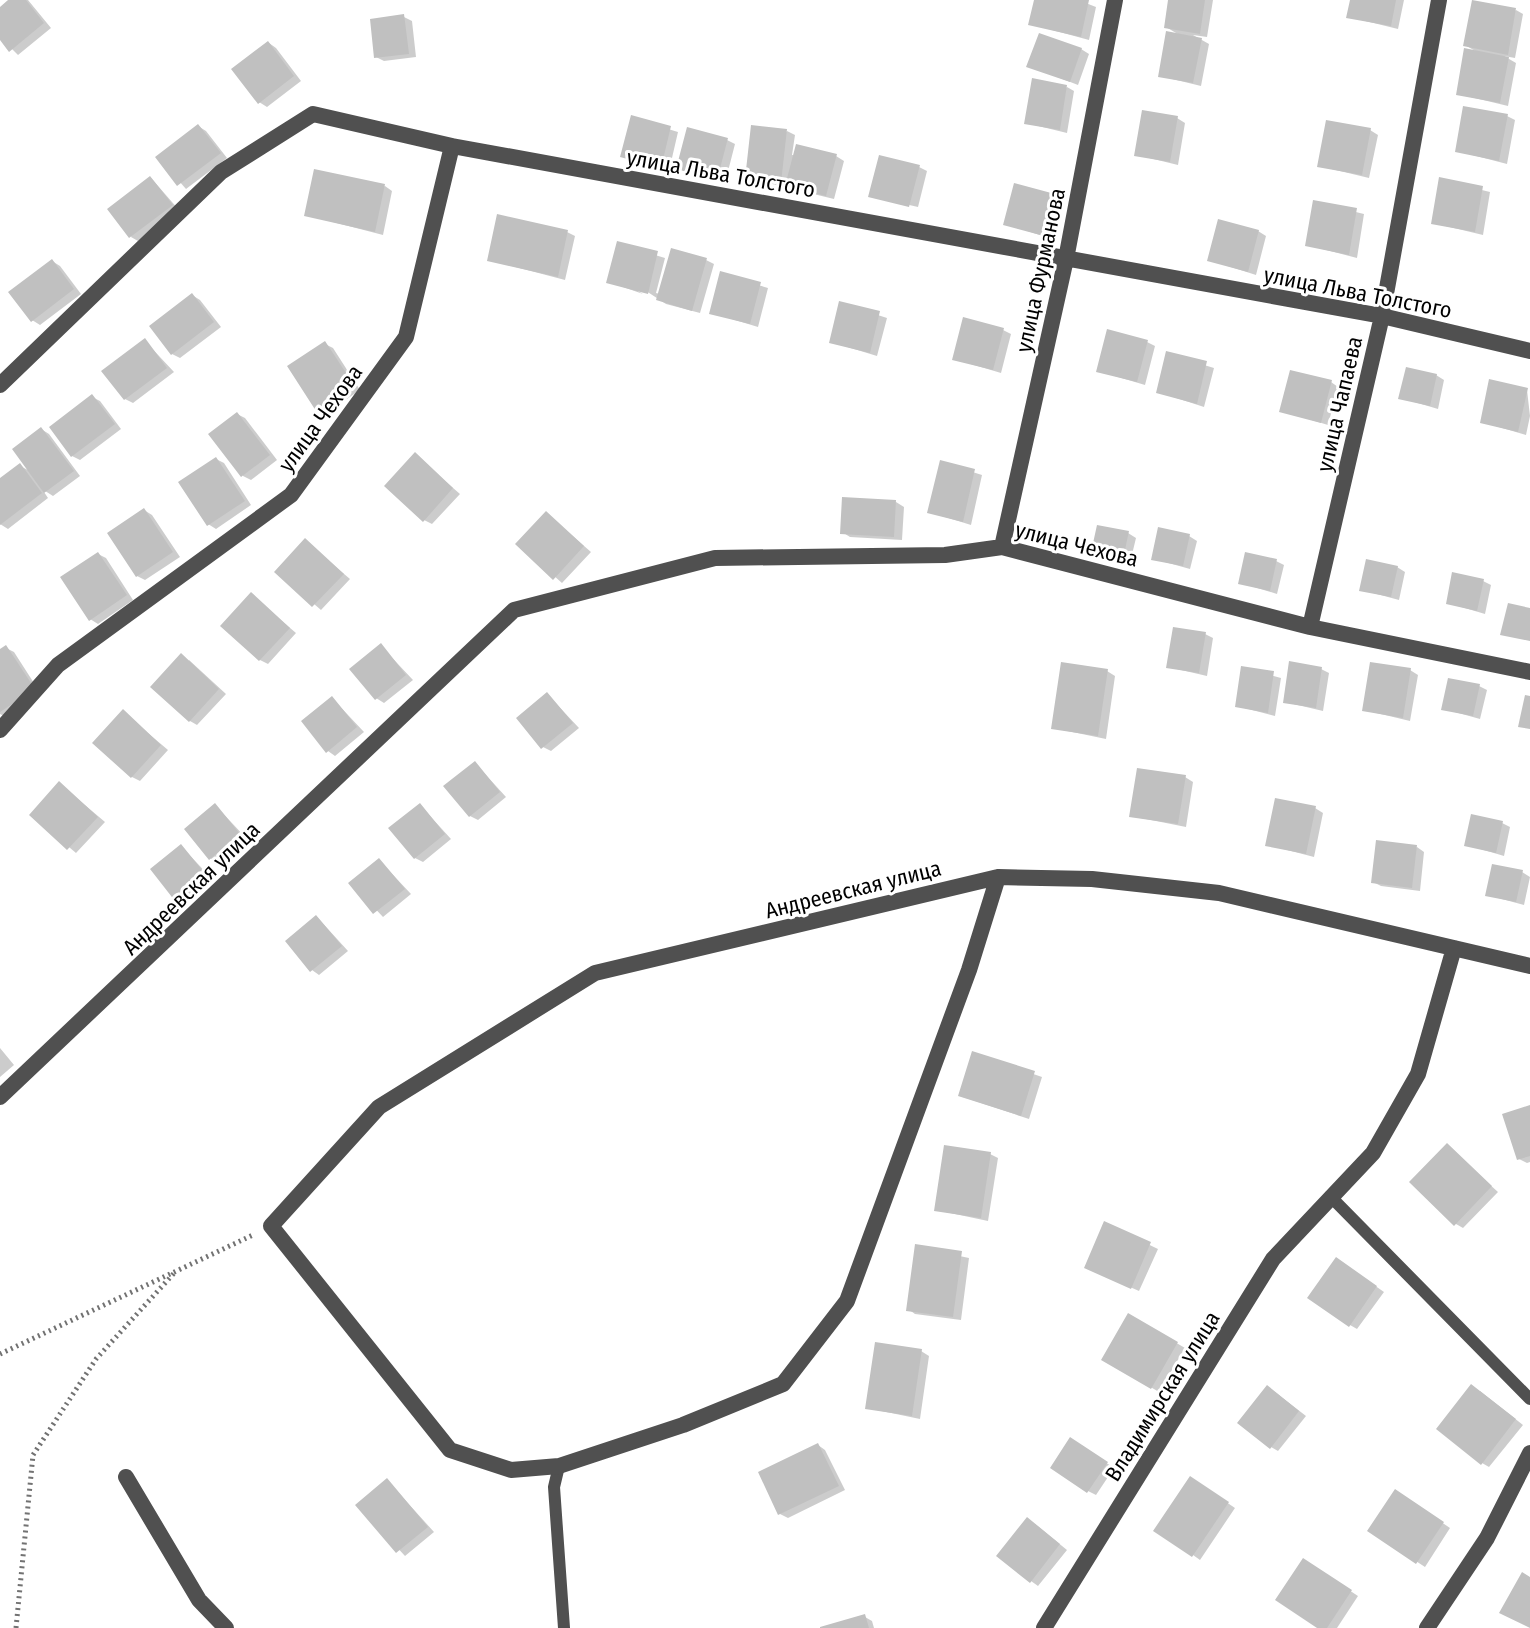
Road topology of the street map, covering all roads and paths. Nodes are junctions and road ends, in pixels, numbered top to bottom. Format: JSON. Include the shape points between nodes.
{"nodes":[{"id":1,"x":1115,"y":0,"type":"edge"},
{"id":2,"x":1439,"y":0,"type":"edge"},
{"id":3,"x":452,"y":146,"type":"junction"},
{"id":4,"x":1066,"y":259,"type":"junction"},
{"id":5,"x":1382,"y":316,"type":"junction"},
{"id":6,"x":1530,"y":351,"type":"edge"},
{"id":7,"x":0,"y":385,"type":"edge"},
{"id":8,"x":1002,"y":547,"type":"junction"},
{"id":9,"x":514,"y":610,"type":"joint"},
{"id":10,"x":1310,"y":627,"type":"junction"},
{"id":11,"x":1530,"y":672,"type":"edge"},
{"id":12,"x":0,"y":730,"type":"edge"},
{"id":13,"x":998,"y":877,"type":"junction"},
{"id":14,"x":1454,"y":948,"type":"junction"},
{"id":15,"x":1530,"y":966,"type":"edge"},
{"id":16,"x":0,"y":1097,"type":"edge"},
{"id":17,"x":1330,"y":1196,"type":"junction"},
{"id":18,"x":271,"y":1226,"type":"junction"},
{"id":19,"x":176,"y":1271,"type":"junction"},
{"id":20,"x":0,"y":1354,"type":"edge"},
{"id":21,"x":1530,"y":1399,"type":"edge"},
{"id":22,"x":1530,"y":1453,"type":"edge"},
{"id":23,"x":559,"y":1466,"type":"junction"},
{"id":24,"x":126,"y":1477,"type":"dead end"},
{"id":25,"x":16,"y":1628,"type":"edge"},
{"id":26,"x":226,"y":1628,"type":"edge"},
{"id":27,"x":564,"y":1628,"type":"edge"},
{"id":28,"x":1044,"y":1628,"type":"edge"},
{"id":29,"x":1427,"y":1628,"type":"edge"}],
"edges":[{"from":1,"to":4,"type":"street","name":"улица Фурманова"},
{"from":2,"to":5,"type":"street","name":"улица Чапаева"},
{"from":3,"to":4,"type":"street","name":"улица Льва Толстого"},
{"from":3,"to":7,"type":"street","name":"улица Льва Толстого","via":[[313,114],[221,172]]},
{"from":3,"to":12,"type":"street","name":"улица Чехова","via":[[406,337],[291,495],[58,665]]},
{"from":4,"to":5,"type":"street","name":"улица Льва Толстого"},
{"from":4,"to":8,"type":"street","name":"улица Фурманова"},
{"from":5,"to":6,"type":"street","name":"улица Льва Толстого"},
{"from":5,"to":10,"type":"street","name":"улица Чапаева"},
{"from":8,"to":9,"type":"street","name":"улица Чехова","via":[[945,555],[715,558]]},
{"from":8,"to":10,"type":"street","name":"улица Чехова"},
{"from":9,"to":16,"type":"street","name":"Андреевская улица"},
{"from":10,"to":11,"type":"street","name":"улица Чехова"},
{"from":13,"to":14,"type":"street","name":"Андреевская улица","via":[[1092,879],[1219,893]]},
{"from":13,"to":18,"type":"street","name":"Андреевская улица","via":[[595,973],[379,1107]]},
{"from":13,"to":23,"type":"street","via":[[847,1301],[783,1384],[683,1425]]},
{"from":14,"to":15,"type":"street","name":"Андреевская улица"},
{"from":14,"to":17,"type":"street","name":"Владимирская улица","via":[[1418,1074],[1373,1153]]},
{"from":17,"to":21,"type":"lane"},
{"from":17,"to":28,"type":"street","name":"Владимирская улица","via":[[1273,1259]]},
{"from":18,"to":19,"type":"path"},
{"from":18,"to":23,"type":"street","via":[[450,1450],[511,1470]]},
{"from":19,"to":20,"type":"path"},
{"from":19,"to":25,"type":"path","via":[[96,1359],[33,1455]]},
{"from":22,"to":29,"type":"street","via":[[1487,1538]]},
{"from":23,"to":27,"type":"lane","via":[[554,1487]]},
{"from":24,"to":26,"type":"street","via":[[199,1600]]}]}
